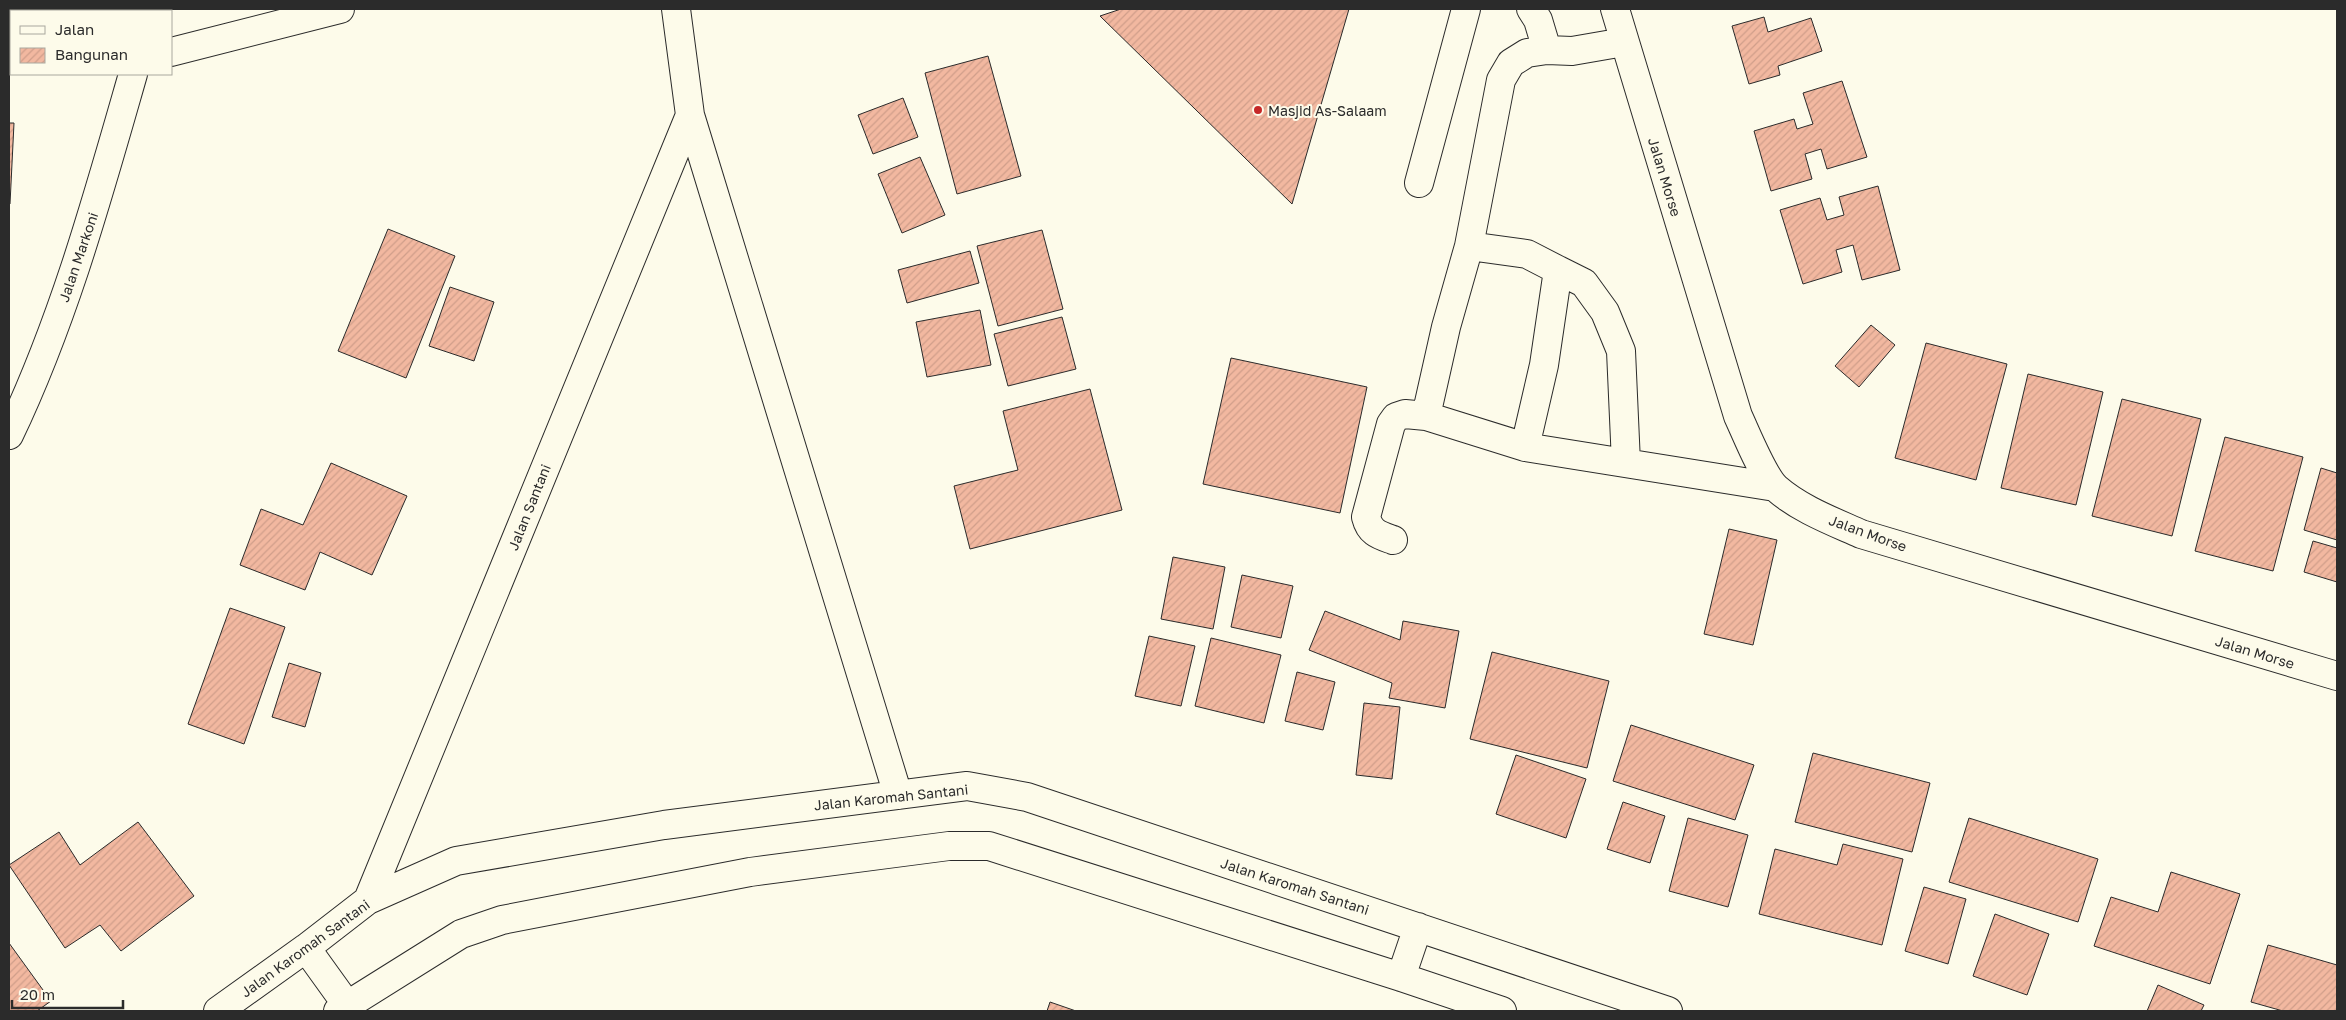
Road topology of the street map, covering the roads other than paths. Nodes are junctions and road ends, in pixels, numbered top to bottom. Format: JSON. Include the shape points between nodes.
{"nodes":[{"id":1,"x":340,"y":9,"type":"edge"},
{"id":2,"x":676,"y":9,"type":"edge"},
{"id":3,"x":1466,"y":9,"type":"edge"},
{"id":4,"x":1531,"y":9,"type":"edge"},
{"id":5,"x":1615,"y":9,"type":"edge"},
{"id":6,"x":1624,"y":42,"type":"junction"},
{"id":7,"x":1547,"y":50,"type":"junction"},
{"id":8,"x":172,"y":52,"type":"edge"},
{"id":9,"x":133,"y":75,"type":"edge"},
{"id":10,"x":690,"y":114,"type":"junction"},
{"id":11,"x":1419,"y":182,"type":"dead end"},
{"id":12,"x":1469,"y":246,"type":"junction"},
{"id":13,"x":1558,"y":270,"type":"junction"},
{"id":14,"x":1426,"y":416,"type":"junction"},
{"id":15,"x":9,"y":435,"type":"edge"},
{"id":16,"x":1525,"y":447,"type":"junction"},
{"id":17,"x":1626,"y":463,"type":"junction"},
{"id":18,"x":1775,"y":487,"type":"junction"},
{"id":19,"x":1393,"y":540,"type":"dead end"},
{"id":20,"x":2337,"y":676,"type":"edge"},
{"id":21,"x":898,"y":795,"type":"junction"},
{"id":22,"x":368,"y":900,"type":"junction"},
{"id":23,"x":1418,"y":927,"type":"junction"},
{"id":24,"x":306,"y":948,"type":"junction"},
{"id":25,"x":1401,"y":977,"type":"junction"},
{"id":26,"x":342,"y":1008,"type":"edge"},
{"id":27,"x":218,"y":1011,"type":"edge"},
{"id":28,"x":1502,"y":1011,"type":"edge"},
{"id":29,"x":1668,"y":1011,"type":"edge"}],
"edges":[{"from":1,"to":8,"type":"street"},
{"from":2,"to":10,"type":"street"},
{"from":3,"to":11,"type":"street"},
{"from":4,"to":7,"type":"street","via":[[1538,20]]},
{"from":5,"to":6,"type":"street","name":"Jalan Morse"},
{"from":6,"to":7,"type":"street","via":[[1572,51]]},
{"from":6,"to":18,"type":"street","name":"Jalan Morse","via":[[1738,416]]},
{"from":7,"to":12,"type":"street","via":[[1536,50],[1518,57],[1500,80]]},
{"from":9,"to":15,"type":"street","name":"Jalan Markoni","via":[[90,226],[30,392]]},
{"from":10,"to":21,"type":"street"},
{"from":10,"to":22,"type":"street","name":"Jalan Santani"},
{"from":12,"to":13,"type":"street","via":[[1526,254]]},
{"from":12,"to":14,"type":"street"},
{"from":13,"to":16,"type":"street","via":[[1544,365]]},
{"from":13,"to":17,"type":"street","via":[[1584,283],[1605,312],[1621,351]]},
{"from":14,"to":16,"type":"street"},
{"from":14,"to":19,"type":"street","via":[[1404,414],[1391,424],[1366,517],[1374,533]]},
{"from":16,"to":17,"type":"street"},
{"from":17,"to":18,"type":"street"},
{"from":18,"to":20,"type":"street","name":"Jalan Morse","via":[[1813,513],[1861,534]]},
{"from":21,"to":22,"type":"street","name":"Jalan Karomah Santani","via":[[664,825],[456,860]]},
{"from":21,"to":23,"type":"street","name":"Jalan Karomah Santani","via":[[967,786],[1027,797]]},
{"from":22,"to":24,"type":"street","name":"Jalan Karomah Santani"},
{"from":23,"to":25,"type":"street"},
{"from":23,"to":29,"type":"street","name":"Jalan Karomah Santani"},
{"from":24,"to":26,"type":"street"},
{"from":24,"to":27,"type":"street","name":"Jalan Karomah Santani"},
{"from":25,"to":26,"type":"street","via":[[989,846],[949,846],[750,872],[502,920],[461,934]]},
{"from":25,"to":28,"type":"street"}]}
